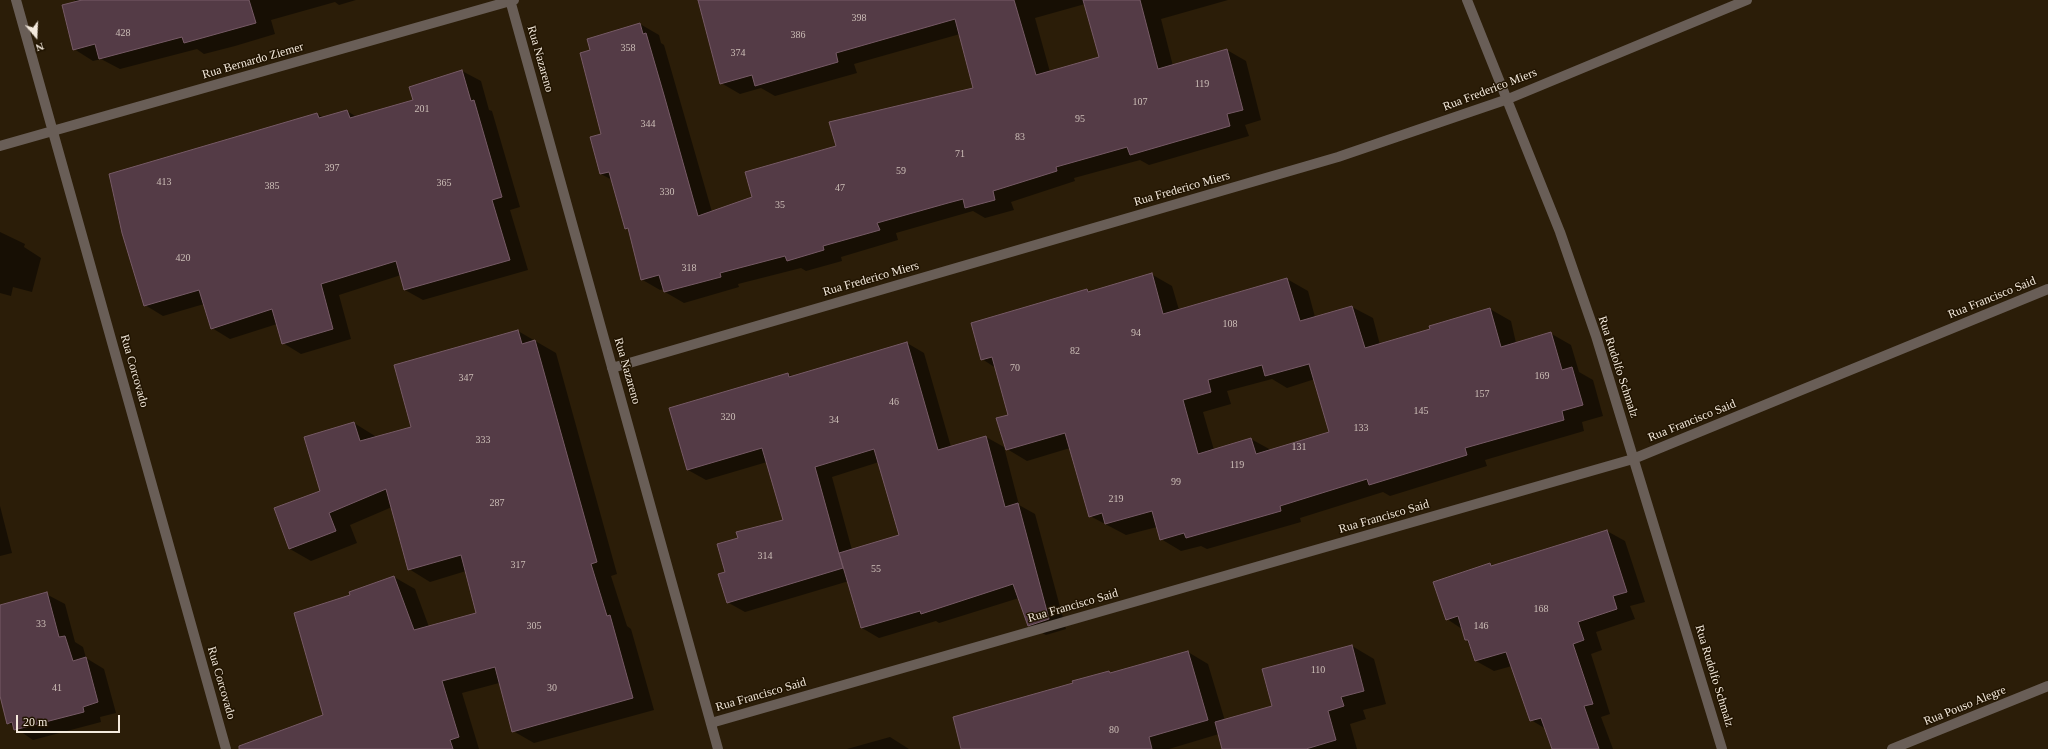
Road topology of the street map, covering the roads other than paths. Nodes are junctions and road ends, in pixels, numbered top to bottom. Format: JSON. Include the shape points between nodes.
{"nodes":[{"id":1,"x":16,"y":0,"type":"edge"},
{"id":2,"x":511,"y":0,"type":"edge"},
{"id":3,"x":1467,"y":0,"type":"edge"},
{"id":4,"x":1747,"y":0,"type":"edge"},
{"id":5,"x":1508,"y":98,"type":"junction"},
{"id":6,"x":54,"y":131,"type":"junction"},
{"id":7,"x":0,"y":146,"type":"edge"},
{"id":8,"x":2048,"y":289,"type":"edge"},
{"id":9,"x":612,"y":368,"type":"junction"},
{"id":10,"x":1633,"y":459,"type":"junction"},
{"id":11,"x":2048,"y":686,"type":"edge"},
{"id":12,"x":711,"y":723,"type":"junction"},
{"id":13,"x":226,"y":749,"type":"edge"},
{"id":14,"x":718,"y":749,"type":"edge"},
{"id":15,"x":1722,"y":749,"type":"edge"},
{"id":16,"x":1892,"y":749,"type":"edge"}],
"edges":[{"from":1,"to":6,"type":"street","name":"Rua Corcovado"},
{"from":2,"to":6,"type":"street","name":"Rua Bernardo Ziemer"},
{"from":2,"to":9,"type":"street","name":"Rua Nazareno"},
{"from":3,"to":5,"type":"street","name":"Rua Rudolfo Schmalz"},
{"from":4,"to":5,"type":"street","name":"Rua Frederico Miers"},
{"from":5,"to":9,"type":"street","name":"Rua Frederico Miers","via":[[1338,157]]},
{"from":5,"to":10,"type":"street","name":"Rua Rudolfo Schmalz","via":[[1560,232],[1596,336]]},
{"from":6,"to":7,"type":"street","name":"Rua Bernardo Ziemer"},
{"from":6,"to":13,"type":"street","name":"Rua Corcovado"},
{"from":8,"to":10,"type":"street","name":"Rua Francisco Said"},
{"from":9,"to":12,"type":"street","name":"Rua Nazareno"},
{"from":10,"to":12,"type":"street","name":"Rua Francisco Said"},
{"from":10,"to":15,"type":"street","name":"Rua Rudolfo Schmalz"},
{"from":11,"to":16,"type":"street","name":"Rua Pouso Alegre"},
{"from":12,"to":14,"type":"street","name":"Rua Nazareno"}]}
